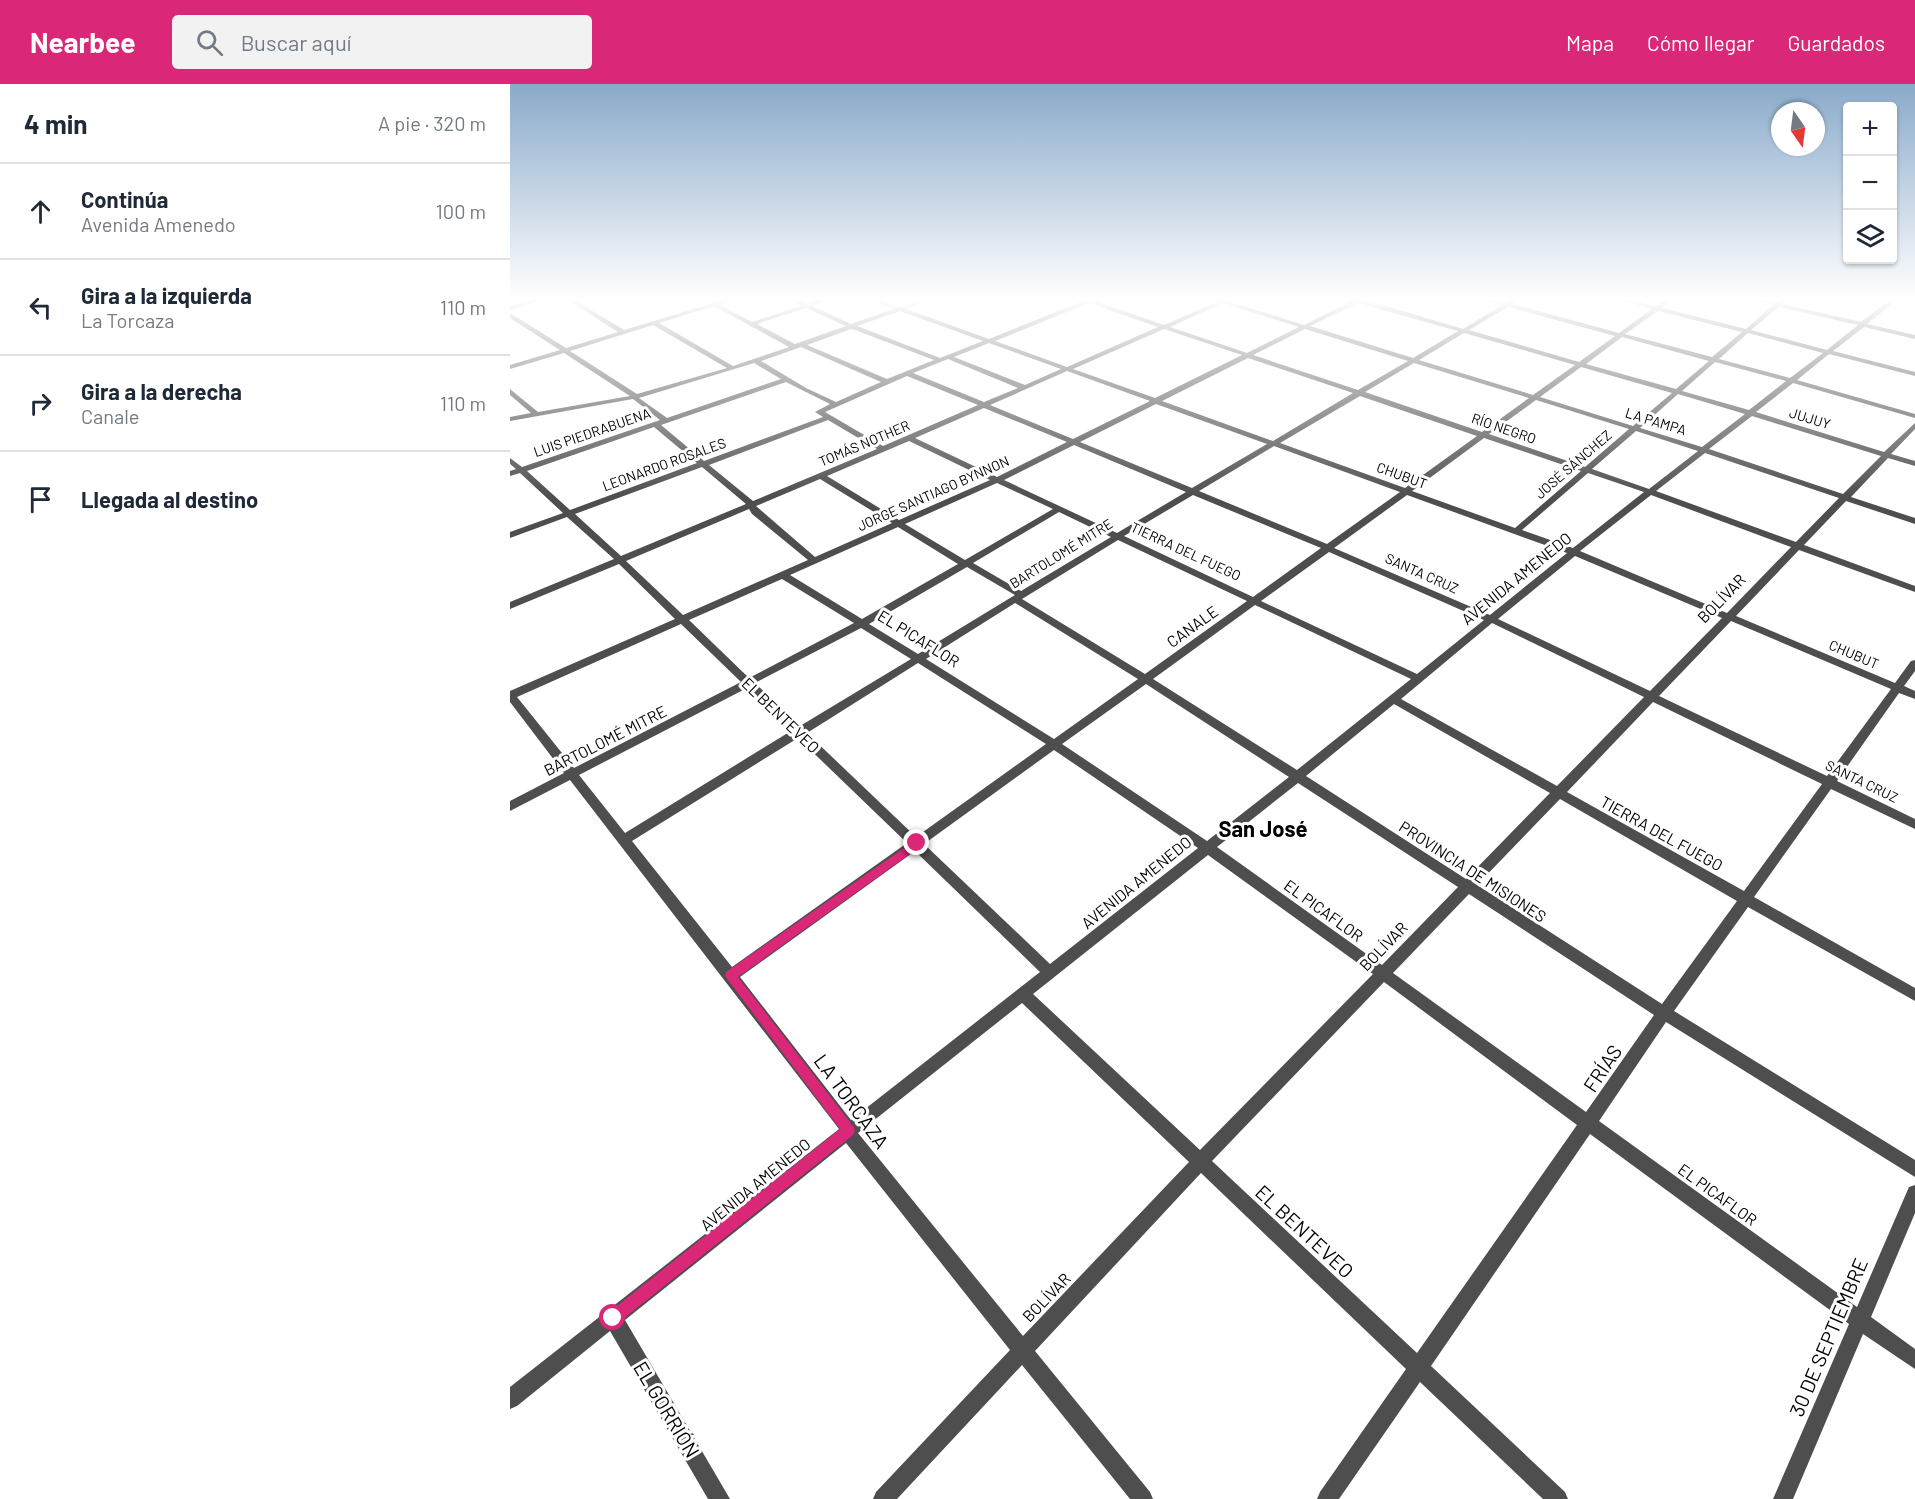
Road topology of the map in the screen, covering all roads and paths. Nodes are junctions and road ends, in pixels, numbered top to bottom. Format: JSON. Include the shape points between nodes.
{"nodes":[{"id":1,"x":587,"y":365,"type":"edge"},
{"id":2,"x":728,"y":365,"type":"edge"},
{"id":3,"x":739,"y":365,"type":"edge"},
{"id":4,"x":763,"y":365,"type":"edge"},
{"id":5,"x":846,"y":365,"type":"edge"},
{"id":6,"x":927,"y":365,"type":"edge"},
{"id":7,"x":968,"y":365,"type":"edge"},
{"id":8,"x":1054,"y":365,"type":"edge"},
{"id":9,"x":1079,"y":365,"type":"edge"},
{"id":10,"x":1226,"y":365,"type":"edge"},
{"id":11,"x":1275,"y":365,"type":"edge"},
{"id":12,"x":1404,"y":365,"type":"edge"},
{"id":13,"x":1428,"y":365,"type":"edge"},
{"id":14,"x":1578,"y":365,"type":"edge"},
{"id":15,"x":1583,"y":365,"type":"edge"},
{"id":16,"x":1708,"y":365,"type":"edge"},
{"id":17,"x":1733,"y":365,"type":"edge"},
{"id":18,"x":1813,"y":365,"type":"edge"},
{"id":19,"x":1882,"y":365,"type":"edge"},
{"id":20,"x":731,"y":367,"type":"junction"},
{"id":21,"x":1068,"y":370,"type":"junction"},
{"id":22,"x":907,"y":374,"type":"junction"},
{"id":23,"x":1915,"y":374,"type":"edge"},
{"id":24,"x":786,"y":380,"type":"junction"},
{"id":25,"x":1793,"y":381,"type":"junction"},
{"id":26,"x":887,"y":382,"type":"junction"},
{"id":27,"x":1026,"y":388,"type":"junction"},
{"id":28,"x":510,"y":391,"type":"edge"},
{"id":29,"x":1676,"y":392,"type":"junction"},
{"id":30,"x":1357,"y":393,"type":"junction"},
{"id":31,"x":635,"y":398,"type":"junction"},
{"id":32,"x":1533,"y":398,"type":"junction"},
{"id":33,"x":1155,"y":401,"type":"junction"},
{"id":34,"x":835,"y":404,"type":"junction"},
{"id":35,"x":985,"y":406,"type":"junction"},
{"id":36,"x":1751,"y":413,"type":"junction"},
{"id":37,"x":536,"y":414,"type":"junction"},
{"id":38,"x":1915,"y":416,"type":"edge"},
{"id":39,"x":828,"y":418,"type":"junction"},
{"id":40,"x":510,"y":419,"type":"edge"},
{"id":41,"x":666,"y":421,"type":"junction"},
{"id":42,"x":656,"y":425,"type":"junction"},
{"id":43,"x":1915,"y":425,"type":"edge"},
{"id":44,"x":1634,"y":428,"type":"junction"},
{"id":45,"x":1483,"y":435,"type":"junction"},
{"id":46,"x":909,"y":438,"type":"junction"},
{"id":47,"x":1074,"y":442,"type":"junction"},
{"id":48,"x":1272,"y":443,"type":"junction"},
{"id":49,"x":883,"y":449,"type":"junction"},
{"id":50,"x":1704,"y":450,"type":"junction"},
{"id":51,"x":1886,"y":455,"type":"junction"},
{"id":52,"x":510,"y":460,"type":"edge"},
{"id":53,"x":702,"y":464,"type":"junction"},
{"id":54,"x":1915,"y":464,"type":"edge"},
{"id":55,"x":522,"y":470,"type":"junction"},
{"id":56,"x":1587,"y":470,"type":"junction"},
{"id":57,"x":510,"y":474,"type":"edge"},
{"id":58,"x":821,"y":476,"type":"junction"},
{"id":59,"x":998,"y":480,"type":"junction"},
{"id":60,"x":1404,"y":490,"type":"junction"},
{"id":61,"x":1191,"y":492,"type":"junction"},
{"id":62,"x":1651,"y":492,"type":"junction"},
{"id":63,"x":1845,"y":497,"type":"junction"},
{"id":64,"x":752,"y":505,"type":"junction"},
{"id":65,"x":1059,"y":509,"type":"junction"},
{"id":66,"x":569,"y":513,"type":"junction"},
{"id":67,"x":1915,"y":521,"type":"edge"},
{"id":68,"x":898,"y":524,"type":"junction"},
{"id":69,"x":1516,"y":531,"type":"junction"},
{"id":70,"x":510,"y":535,"type":"edge"},
{"id":71,"x":1118,"y":536,"type":"junction"},
{"id":72,"x":1797,"y":545,"type":"junction"},
{"id":73,"x":1328,"y":548,"type":"junction"},
{"id":74,"x":1574,"y":552,"type":"junction"},
{"id":75,"x":621,"y":561,"type":"junction"},
{"id":76,"x":814,"y":561,"type":"junction"},
{"id":77,"x":963,"y":562,"type":"junction"},
{"id":78,"x":783,"y":575,"type":"junction"},
{"id":79,"x":1915,"y":589,"type":"edge"},
{"id":80,"x":1018,"y":597,"type":"junction"},
{"id":81,"x":1254,"y":600,"type":"junction"},
{"id":82,"x":510,"y":606,"type":"edge"},
{"id":83,"x":1729,"y":616,"type":"junction"},
{"id":84,"x":1491,"y":619,"type":"junction"},
{"id":85,"x":682,"y":620,"type":"junction"},
{"id":86,"x":861,"y":624,"type":"junction"},
{"id":87,"x":920,"y":658,"type":"junction"},
{"id":88,"x":1915,"y":663,"type":"edge"},
{"id":89,"x":1145,"y":678,"type":"junction"},
{"id":90,"x":1417,"y":678,"type":"junction"},
{"id":91,"x":749,"y":684,"type":"junction"},
{"id":92,"x":1897,"y":687,"type":"junction"},
{"id":93,"x":1915,"y":695,"type":"edge"},
{"id":94,"x":510,"y":696,"type":"edge"},
{"id":95,"x":1651,"y":696,"type":"junction"},
{"id":96,"x":1393,"y":699,"type":"junction"},
{"id":97,"x":799,"y":733,"type":"junction"},
{"id":98,"x":1052,"y":744,"type":"junction"},
{"id":99,"x":571,"y":774,"type":"junction"},
{"id":100,"x":1297,"y":777,"type":"junction"},
{"id":101,"x":1830,"y":782,"type":"junction"},
{"id":102,"x":1557,"y":793,"type":"junction"},
{"id":103,"x":510,"y":806,"type":"edge"},
{"id":104,"x":1915,"y":824,"type":"edge"},
{"id":105,"x":625,"y":839,"type":"junction"},
{"id":106,"x":917,"y":843,"type":"junction"},
{"id":107,"x":1206,"y":847,"type":"junction"},
{"id":108,"x":1466,"y":886,"type":"junction"},
{"id":109,"x":1747,"y":900,"type":"junction"},
{"id":110,"x":1049,"y":972,"type":"junction"},
{"id":111,"x":1381,"y":974,"type":"junction"},
{"id":112,"x":730,"y":976,"type":"junction"},
{"id":113,"x":1022,"y":993,"type":"junction"},
{"id":114,"x":1915,"y":995,"type":"edge"},
{"id":115,"x":1664,"y":1013,"type":"junction"},
{"id":116,"x":1590,"y":1122,"type":"junction"},
{"id":117,"x":849,"y":1130,"type":"junction"},
{"id":118,"x":1200,"y":1162,"type":"junction"},
{"id":119,"x":1915,"y":1169,"type":"edge"},
{"id":120,"x":1915,"y":1193,"type":"edge"},
{"id":121,"x":613,"y":1318,"type":"junction"},
{"id":122,"x":1860,"y":1321,"type":"junction"},
{"id":123,"x":1022,"y":1349,"type":"junction"},
{"id":124,"x":1915,"y":1360,"type":"edge"},
{"id":125,"x":1418,"y":1368,"type":"junction"},
{"id":126,"x":510,"y":1399,"type":"edge"},
{"id":127,"x":720,"y":1499,"type":"edge"},
{"id":128,"x":883,"y":1499,"type":"edge"},
{"id":129,"x":1143,"y":1499,"type":"edge"},
{"id":130,"x":1327,"y":1499,"type":"edge"},
{"id":131,"x":1558,"y":1499,"type":"edge"},
{"id":132,"x":1783,"y":1499,"type":"edge"}],
"edges":[{"from":1,"to":31,"type":"street"},
{"from":2,"to":20,"type":"street"},
{"from":3,"to":20,"type":"street"},
{"from":4,"to":24,"type":"street"},
{"from":5,"to":26,"type":"street"},
{"from":6,"to":22,"type":"street"},
{"from":7,"to":27,"type":"street"},
{"from":8,"to":21,"type":"street","name":"CHUBUT"},
{"from":9,"to":21,"type":"street","name":"TOMÁS NOTHER"},
{"from":10,"to":33,"type":"street","name":"JORGE SANTIAGO BYNNON"},
{"from":11,"to":30,"type":"street","name":"RÍO NEGRO"},
{"from":12,"to":30,"type":"street","name":"BARTOLOMÉ MITRE"},
{"from":13,"to":32,"type":"street","name":"LA PAMPA"},
{"from":14,"to":32,"type":"street","name":"CANALE"},
{"from":15,"to":29,"type":"street","name":"JUJUY"},
{"from":16,"to":29,"type":"street","name":"JOSÉ SÁNCHEZ"},
{"from":17,"to":25,"type":"street"},
{"from":18,"to":25,"type":"street","name":"AVENIDA AMENEDO"},
{"from":19,"to":23,"type":"street"},
{"from":20,"to":31,"type":"street"},
{"from":21,"to":27,"type":"street","name":"TOMÁS NOTHER"},
{"from":21,"to":33,"type":"street","name":"CHUBUT"},
{"from":22,"to":26,"type":"street"},
{"from":22,"to":35,"type":"street","name":"SANTA CRUZ"},
{"from":24,"to":34,"type":"street"},
{"from":24,"to":41,"type":"street","name":"LUIS PIEDRABUENA"},
{"from":25,"to":36,"type":"street","name":"AVENIDA AMENEDO"},
{"from":25,"to":38,"type":"street"},
{"from":26,"to":34,"type":"street"},
{"from":27,"to":35,"type":"street","name":"TOMÁS NOTHER"},
{"from":28,"to":37,"type":"street"},
{"from":29,"to":36,"type":"street","name":"JUJUY"},
{"from":29,"to":44,"type":"street","name":"JOSÉ SÁNCHEZ"},
{"from":30,"to":45,"type":"street","name":"RÍO NEGRO"},
{"from":30,"to":48,"type":"street","name":"BARTOLOMÉ MITRE"},
{"from":31,"to":37,"type":"street"},
{"from":31,"to":41,"type":"street"},
{"from":32,"to":44,"type":"street","name":"LA PAMPA"},
{"from":32,"to":45,"type":"street","name":"CANALE"},
{"from":33,"to":47,"type":"street","name":"JORGE SANTIAGO BYNNON"},
{"from":33,"to":48,"type":"street","name":"CHUBUT"},
{"from":34,"to":39,"type":"street","via":[[819,412]]},
{"from":35,"to":46,"type":"street","name":"TOMÁS NOTHER"},
{"from":35,"to":47,"type":"street","name":"SANTA CRUZ"},
{"from":36,"to":50,"type":"street","name":"AVENIDA AMENEDO"},
{"from":36,"to":51,"type":"street","name":"JUJUY"},
{"from":37,"to":40,"type":"street"},
{"from":39,"to":49,"type":"street"},
{"from":39,"to":53,"type":"street","name":"LEONARDO ROSALES"},
{"from":41,"to":42,"type":"street","name":"LUIS PIEDRABUENA"},
{"from":42,"to":53,"type":"street"},
{"from":42,"to":55,"type":"street","name":"LUIS PIEDRABUENA"},
{"from":43,"to":51,"type":"street","name":"BOLÍVAR"},
{"from":44,"to":50,"type":"street","name":"LA PAMPA"},
{"from":44,"to":56,"type":"street","name":"JOSÉ SÁNCHEZ"},
{"from":45,"to":56,"type":"street","name":"RÍO NEGRO"},
{"from":45,"to":60,"type":"street","name":"CANALE"},
{"from":46,"to":49,"type":"street","name":"TOMÁS NOTHER"},
{"from":46,"to":59,"type":"street","name":"TIERRA DEL FUEGO"},
{"from":47,"to":59,"type":"street","name":"JORGE SANTIAGO BYNNON"},
{"from":47,"to":61,"type":"street","name":"SANTA CRUZ"},
{"from":48,"to":60,"type":"street","name":"CHUBUT"},
{"from":48,"to":61,"type":"street","name":"BARTOLOMÉ MITRE"},
{"from":49,"to":58,"type":"street","name":"TOMÁS NOTHER"},
{"from":50,"to":62,"type":"street","name":"AVENIDA AMENEDO"},
{"from":50,"to":63,"type":"street","name":"LA PAMPA"},
{"from":51,"to":54,"type":"street","name":"JUJUY"},
{"from":51,"to":63,"type":"street","name":"BOLÍVAR"},
{"from":52,"to":55,"type":"street","name":"EL BENTEVEO"},
{"from":53,"to":64,"type":"street"},
{"from":53,"to":66,"type":"street","name":"LEONARDO ROSALES"},
{"from":55,"to":57,"type":"street","name":"LUIS PIEDRABUENA"},
{"from":55,"to":66,"type":"street","name":"EL BENTEVEO"},
{"from":56,"to":62,"type":"street","name":"RÍO NEGRO"},
{"from":56,"to":69,"type":"street","name":"JOSÉ SÁNCHEZ"},
{"from":58,"to":64,"type":"street","name":"TOMÁS NOTHER"},
{"from":58,"to":68,"type":"street","name":"PROVINCIA DE MISIONES"},
{"from":59,"to":65,"type":"street","name":"TIERRA DEL FUEGO"},
{"from":59,"to":68,"type":"street","name":"JORGE SANTIAGO BYNNON"},
{"from":60,"to":69,"type":"street","name":"CHUBUT"},
{"from":60,"to":73,"type":"street","name":"CANALE"},
{"from":61,"to":71,"type":"street","name":"BARTOLOMÉ MITRE"},
{"from":61,"to":73,"type":"street","name":"SANTA CRUZ"},
{"from":62,"to":72,"type":"street","name":"RÍO NEGRO"},
{"from":62,"to":74,"type":"street","name":"AVENIDA AMENEDO"},
{"from":63,"to":67,"type":"street","name":"LA PAMPA"},
{"from":63,"to":72,"type":"street","name":"BOLÍVAR"},
{"from":64,"to":75,"type":"street","name":"TOMÁS NOTHER"},
{"from":64,"to":76,"type":"street"},
{"from":65,"to":71,"type":"street","name":"TIERRA DEL FUEGO"},
{"from":65,"to":77,"type":"street","name":"BARTOLOMÉ MITRE"},
{"from":66,"to":70,"type":"street","name":"LEONARDO ROSALES"},
{"from":66,"to":75,"type":"street","name":"EL BENTEVEO"},
{"from":68,"to":76,"type":"street","name":"JORGE SANTIAGO BYNNON"},
{"from":68,"to":77,"type":"street","name":"PROVINCIA DE MISIONES"},
{"from":69,"to":74,"type":"street","name":"CHUBUT"},
{"from":71,"to":80,"type":"street","name":"BARTOLOMÉ MITRE"},
{"from":71,"to":81,"type":"street","name":"TIERRA DEL FUEGO"},
{"from":72,"to":79,"type":"street","name":"RÍO NEGRO"},
{"from":72,"to":83,"type":"street","name":"BOLÍVAR"},
{"from":73,"to":81,"type":"street","name":"CANALE"},
{"from":73,"to":84,"type":"street","name":"SANTA CRUZ"},
{"from":74,"to":83,"type":"street","name":"CHUBUT"},
{"from":74,"to":84,"type":"street","name":"AVENIDA AMENEDO"},
{"from":75,"to":82,"type":"street","name":"TOMÁS NOTHER"},
{"from":75,"to":85,"type":"street","name":"EL BENTEVEO"},
{"from":76,"to":78,"type":"street","name":"JORGE SANTIAGO BYNNON"},
{"from":77,"to":80,"type":"street","name":"PROVINCIA DE MISIONES"},
{"from":77,"to":86,"type":"street","name":"BARTOLOMÉ MITRE"},
{"from":78,"to":85,"type":"street","name":"JORGE SANTIAGO BYNNON"},
{"from":78,"to":86,"type":"street","name":"EL PICAFLOR"},
{"from":80,"to":87,"type":"street","name":"BARTOLOMÉ MITRE"},
{"from":80,"to":89,"type":"street","name":"PROVINCIA DE MISIONES"},
{"from":81,"to":89,"type":"street","name":"CANALE"},
{"from":81,"to":90,"type":"street","name":"TIERRA DEL FUEGO"},
{"from":83,"to":92,"type":"street","name":"CHUBUT"},
{"from":83,"to":95,"type":"street","name":"BOLÍVAR"},
{"from":84,"to":90,"type":"street","name":"AVENIDA AMENEDO"},
{"from":84,"to":95,"type":"street","name":"SANTA CRUZ"},
{"from":85,"to":91,"type":"street","name":"EL BENTEVEO"},
{"from":85,"to":94,"type":"street","name":"JORGE SANTIAGO BYNNON"},
{"from":86,"to":87,"type":"street","name":"EL PICAFLOR"},
{"from":86,"to":91,"type":"street","name":"BARTOLOMÉ MITRE"},
{"from":87,"to":97,"type":"street","name":"BARTOLOMÉ MITRE"},
{"from":87,"to":98,"type":"street","name":"EL PICAFLOR"},
{"from":88,"to":92,"type":"street","name":"FRÍAS"},
{"from":89,"to":98,"type":"street","name":"CANALE"},
{"from":89,"to":100,"type":"street","name":"PROVINCIA DE MISIONES"},
{"from":90,"to":96,"type":"street","name":"AVENIDA AMENEDO"},
{"from":91,"to":97,"type":"street","name":"EL BENTEVEO"},
{"from":91,"to":99,"type":"street","name":"BARTOLOMÉ MITRE"},
{"from":92,"to":93,"type":"street","name":"CHUBUT"},
{"from":92,"to":101,"type":"street","name":"FRÍAS"},
{"from":94,"to":99,"type":"street","name":"LA TORCAZA"},
{"from":95,"to":101,"type":"street","name":"SANTA CRUZ"},
{"from":95,"to":102,"type":"street","name":"BOLÍVAR"},
{"from":96,"to":100,"type":"street","name":"AVENIDA AMENEDO"},
{"from":96,"to":102,"type":"street","name":"TIERRA DEL FUEGO"},
{"from":97,"to":105,"type":"street","name":"BARTOLOMÉ MITRE"},
{"from":97,"to":106,"type":"street","name":"EL BENTEVEO"},
{"from":98,"to":106,"type":"street","name":"CANALE"},
{"from":98,"to":107,"type":"street","name":"EL PICAFLOR"},
{"from":99,"to":103,"type":"street","name":"BARTOLOMÉ MITRE"},
{"from":99,"to":105,"type":"street","name":"LA TORCAZA"},
{"from":100,"to":107,"type":"street","name":"AVENIDA AMENEDO"},
{"from":100,"to":108,"type":"street","name":"PROVINCIA DE MISIONES"},
{"from":101,"to":104,"type":"street","name":"SANTA CRUZ"},
{"from":101,"to":109,"type":"street","name":"FRÍAS"},
{"from":102,"to":108,"type":"street","name":"BOLÍVAR"},
{"from":102,"to":109,"type":"street","name":"TIERRA DEL FUEGO"},
{"from":105,"to":112,"type":"street","name":"LA TORCAZA"},
{"from":106,"to":110,"type":"street","name":"EL BENTEVEO"},
{"from":106,"to":112,"type":"street","name":"CANALE"},
{"from":107,"to":110,"type":"street","name":"AVENIDA AMENEDO"},
{"from":107,"to":111,"type":"street","name":"EL PICAFLOR"},
{"from":108,"to":111,"type":"street","name":"BOLÍVAR"},
{"from":108,"to":115,"type":"street","name":"PROVINCIA DE MISIONES"},
{"from":109,"to":114,"type":"street","name":"TIERRA DEL FUEGO"},
{"from":109,"to":115,"type":"street","name":"FRÍAS"},
{"from":110,"to":113,"type":"street","name":"AVENIDA AMENEDO"},
{"from":111,"to":116,"type":"street","name":"EL PICAFLOR"},
{"from":111,"to":118,"type":"street","name":"BOLÍVAR"},
{"from":112,"to":117,"type":"street","name":"LA TORCAZA"},
{"from":113,"to":117,"type":"street","name":"AVENIDA AMENEDO"},
{"from":113,"to":118,"type":"street","name":"EL BENTEVEO"},
{"from":115,"to":116,"type":"street","name":"FRÍAS"},
{"from":115,"to":119,"type":"street","name":"PROVINCIA DE MISIONES"},
{"from":116,"to":122,"type":"street","name":"EL PICAFLOR"},
{"from":116,"to":125,"type":"street","name":"FRÍAS"},
{"from":117,"to":121,"type":"street","name":"AVENIDA AMENEDO"},
{"from":117,"to":123,"type":"street","name":"LA TORCAZA","via":[[854,1142]]},
{"from":118,"to":123,"type":"street","name":"BOLÍVAR"},
{"from":118,"to":125,"type":"street","name":"EL BENTEVEO"},
{"from":120,"to":122,"type":"street","name":"30 DE SEPTIEMBRE"},
{"from":121,"to":126,"type":"street","name":"AVENIDA AMENEDO"},
{"from":121,"to":127,"type":"street","name":"EL GORRIÓN"},
{"from":122,"to":124,"type":"street","name":"EL PICAFLOR"},
{"from":122,"to":132,"type":"street","name":"30 DE SEPTIEMBRE"},
{"from":123,"to":128,"type":"street","name":"BOLÍVAR"},
{"from":123,"to":129,"type":"street","name":"LA TORCAZA"},
{"from":125,"to":130,"type":"street","name":"FRÍAS"},
{"from":125,"to":131,"type":"street","name":"EL BENTEVEO"}]}
